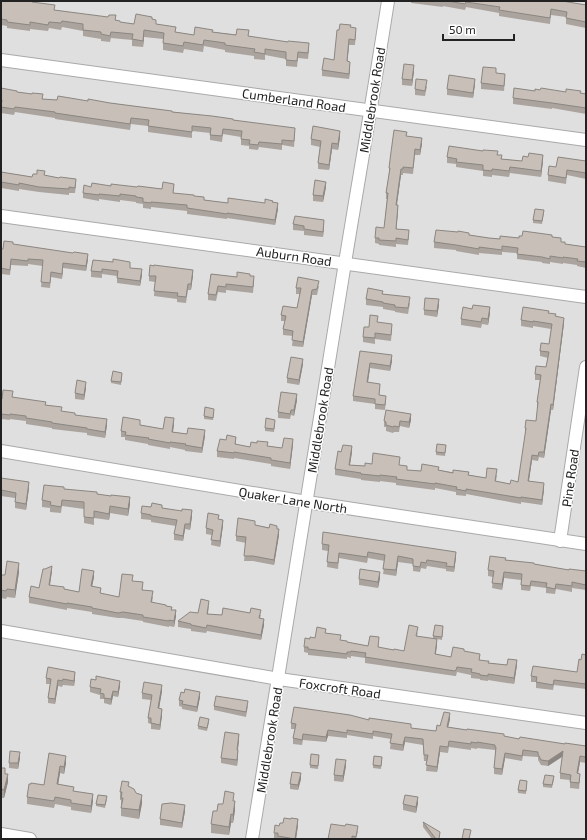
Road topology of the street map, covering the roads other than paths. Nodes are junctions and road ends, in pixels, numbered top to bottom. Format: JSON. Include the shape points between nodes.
{"nodes":[{"id":1,"x":388,"y":1,"type":"edge"},
{"id":2,"x":1,"y":60,"type":"edge"},
{"id":3,"x":371,"y":110,"type":"junction"},
{"id":4,"x":586,"y":140,"type":"edge"},
{"id":5,"x":1,"y":216,"type":"edge"},
{"id":6,"x":345,"y":264,"type":"junction"},
{"id":7,"x":586,"y":297,"type":"edge"},
{"id":8,"x":586,"y":367,"type":"edge"},
{"id":9,"x":1,"y":451,"type":"edge"},
{"id":10,"x":307,"y":502,"type":"junction"},
{"id":11,"x":560,"y":541,"type":"junction"},
{"id":12,"x":586,"y":544,"type":"edge"},
{"id":13,"x":1,"y":631,"type":"edge"},
{"id":14,"x":279,"y":679,"type":"junction"},
{"id":15,"x":586,"y":723,"type":"edge"},
{"id":16,"x":1,"y":834,"type":"edge"},
{"id":17,"x":30,"y":839,"type":"edge"},
{"id":18,"x":252,"y":839,"type":"edge"}],
"edges":[{"from":1,"to":3,"type":"street","name":"Middlebrook Road"},
{"from":2,"to":3,"type":"street","name":"Cumberland Road"},
{"from":3,"to":4,"type":"street","name":"Cumberland Road"},
{"from":3,"to":6,"type":"street","name":"Middlebrook Road"},
{"from":5,"to":6,"type":"street","name":"Auburn Road"},
{"from":6,"to":7,"type":"street","name":"Auburn Road"},
{"from":6,"to":10,"type":"street","name":"Middlebrook Road"},
{"from":8,"to":11,"type":"street","name":"Pine Road"},
{"from":9,"to":10,"type":"street","name":"Quaker Lane North"},
{"from":10,"to":11,"type":"street","name":"Quaker Lane North"},
{"from":10,"to":14,"type":"street","name":"Middlebrook Road"},
{"from":11,"to":12,"type":"street","name":"Quaker Lane North"},
{"from":13,"to":14,"type":"street","name":"Foxcroft Road"},
{"from":14,"to":15,"type":"street","name":"Foxcroft Road"},
{"from":14,"to":18,"type":"street","name":"Middlebrook Road"},
{"from":16,"to":17,"type":"street"}]}
